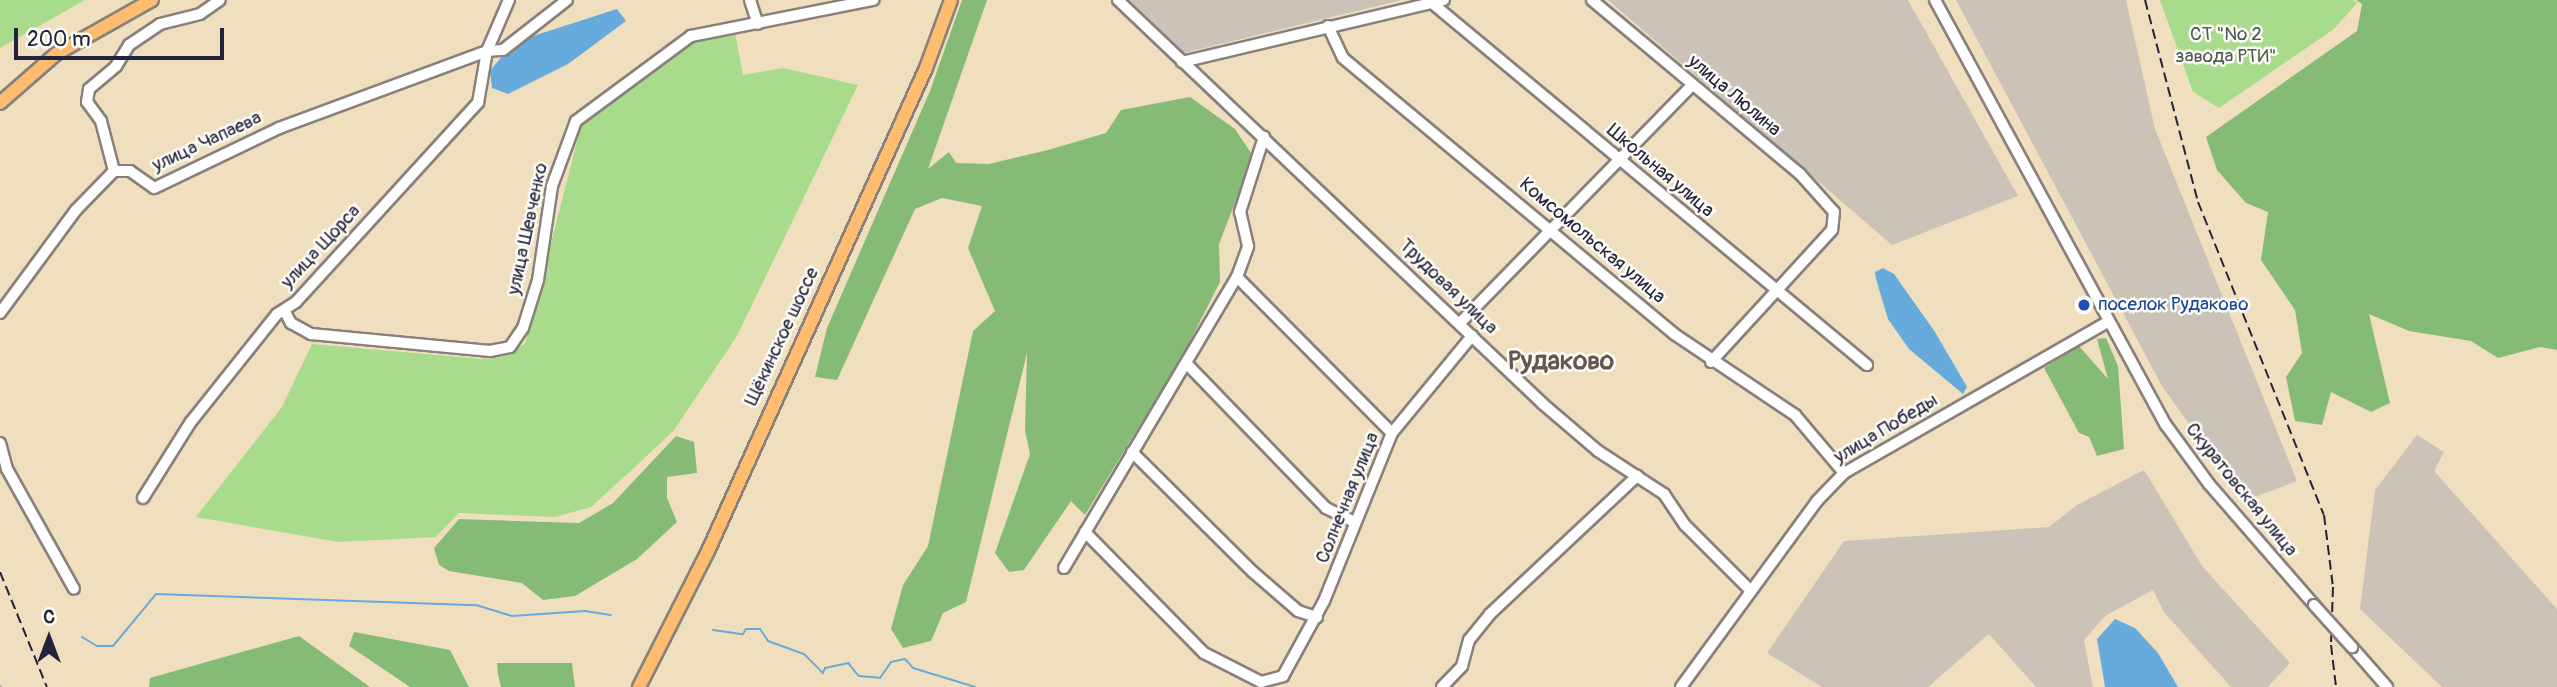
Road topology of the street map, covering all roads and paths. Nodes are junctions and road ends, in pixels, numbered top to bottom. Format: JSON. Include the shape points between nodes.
{"nodes":[{"id":1,"x":152,"y":0,"type":"edge"},
{"id":2,"x":220,"y":0,"type":"edge"},
{"id":3,"x":509,"y":0,"type":"edge"},
{"id":4,"x":567,"y":0,"type":"edge"},
{"id":5,"x":750,"y":0,"type":"edge"},
{"id":6,"x":873,"y":0,"type":"edge"},
{"id":7,"x":951,"y":0,"type":"edge"},
{"id":8,"x":1118,"y":0,"type":"edge"},
{"id":9,"x":1444,"y":0,"type":"edge"},
{"id":10,"x":1592,"y":0,"type":"edge"},
{"id":11,"x":1935,"y":0,"type":"edge"},
{"id":12,"x":1432,"y":3,"type":"junction"},
{"id":13,"x":758,"y":24,"type":"junction"},
{"id":14,"x":1328,"y":26,"type":"junction"},
{"id":15,"x":487,"y":51,"type":"junction"},
{"id":16,"x":1182,"y":62,"type":"junction"},
{"id":17,"x":1692,"y":85,"type":"junction"},
{"id":18,"x":0,"y":103,"type":"edge"},
{"id":19,"x":1264,"y":137,"type":"junction"},
{"id":20,"x":1621,"y":162,"type":"junction"},
{"id":21,"x":114,"y":171,"type":"junction"},
{"id":22,"x":1554,"y":231,"type":"junction"},
{"id":23,"x":1237,"y":277,"type":"junction"},
{"id":24,"x":1775,"y":290,"type":"junction"},
{"id":25,"x":284,"y":310,"type":"junction"},
{"id":26,"x":0,"y":313,"type":"edge"},
{"id":27,"x":1461,"y":322,"type":"junction"},
{"id":28,"x":2108,"y":322,"type":"junction"},
{"id":29,"x":1472,"y":336,"type":"junction"},
{"id":30,"x":1711,"y":362,"type":"junction"},
{"id":31,"x":1186,"y":363,"type":"junction"},
{"id":32,"x":1867,"y":365,"type":"dead end"},
{"id":33,"x":1392,"y":433,"type":"junction"},
{"id":34,"x":0,"y":443,"type":"edge"},
{"id":35,"x":1132,"y":452,"type":"junction"},
{"id":36,"x":1843,"y":473,"type":"junction"},
{"id":37,"x":1637,"y":476,"type":"junction"},
{"id":38,"x":144,"y":498,"type":"dead end"},
{"id":39,"x":1353,"y":522,"type":"junction"},
{"id":40,"x":1085,"y":532,"type":"junction"},
{"id":41,"x":1064,"y":568,"type":"dead end"},
{"id":42,"x":74,"y":589,"type":"dead end"},
{"id":43,"x":1751,"y":591,"type":"junction"},
{"id":44,"x":1317,"y":617,"type":"junction"},
{"id":45,"x":639,"y":687,"type":"edge"},
{"id":46,"x":1442,"y":687,"type":"edge"},
{"id":47,"x":1681,"y":687,"type":"edge"},
{"id":48,"x":2388,"y":687,"type":"edge"}],
"edges":[{"from":1,"to":18,"type":"main road","via":[[56,54]]},
{"from":2,"to":21,"type":"street","via":[[200,14],[160,24],[129,45],[116,66],[89,89],[87,102],[101,121]]},
{"from":3,"to":15,"type":"street","name":"улица Щорса"},
{"from":4,"to":15,"type":"street","via":[[503,50]]},
{"from":5,"to":13,"type":"street"},
{"from":6,"to":13,"type":"street","name":"улица Шевченко"},
{"from":7,"to":45,"type":"main road","name":"Щёкинское шоссе","via":[[926,68],[708,551]]},
{"from":8,"to":16,"type":"street","name":"Трудовая улица"},
{"from":9,"to":12,"type":"street"},
{"from":10,"to":17,"type":"street","name":"улица Люлина"},
{"from":11,"to":28,"type":"street","name":"Скуратовская улица"},
{"from":12,"to":14,"type":"street"},
{"from":12,"to":20,"type":"street","name":"Школьная улица"},
{"from":13,"to":25,"type":"street","name":"улица Шевченко","via":[[691,36],[576,121],[552,186],[538,279],[523,328],[510,346],[490,351],[311,334],[291,323]]},
{"from":14,"to":16,"type":"street"},
{"from":14,"to":22,"type":"street","name":"Комсомольская улица","via":[[1343,58]]},
{"from":15,"to":21,"type":"street","name":"улица Чапаева","via":[[279,128],[154,188],[130,171]]},
{"from":15,"to":25,"type":"street","name":"улица Щорса","via":[[478,103]]},
{"from":16,"to":19,"type":"street","name":"Трудовая улица"},
{"from":17,"to":20,"type":"street"},
{"from":17,"to":24,"type":"street","name":"улица Люлина","via":[[1807,181],[1834,212],[1832,230]]},
{"from":19,"to":23,"type":"street","via":[[1240,212],[1248,246]]},
{"from":19,"to":27,"type":"street","name":"Трудовая улица"},
{"from":20,"to":22,"type":"street"},
{"from":20,"to":24,"type":"street","name":"Школьная улица"},
{"from":21,"to":26,"type":"street","via":[[70,218]]},
{"from":22,"to":27,"type":"street"},
{"from":22,"to":30,"type":"street","name":"Комсомольская улица"},
{"from":23,"to":31,"type":"street"},
{"from":23,"to":33,"type":"street"},
{"from":24,"to":30,"type":"street"},
{"from":24,"to":32,"type":"street","name":"Школьная улица"},
{"from":25,"to":38,"type":"street","name":"улица Щорса","via":[[190,423]]},
{"from":27,"to":29,"type":"street","name":"Трудовая улица"},
{"from":28,"to":36,"type":"street","name":"улица Победы"},
{"from":28,"to":48,"type":"street","name":"Скуратовская улица","bridge":true,"via":[[2188,457]]},
{"from":29,"to":33,"type":"street","name":"Солнечная улица"},
{"from":29,"to":37,"type":"street","name":"Трудовая улица","via":[[1580,436]]},
{"from":30,"to":36,"type":"street","name":"Комсомольская улица","via":[[1796,415]]},
{"from":31,"to":35,"type":"street"},
{"from":31,"to":39,"type":"street","via":[[1326,509]]},
{"from":33,"to":39,"type":"street","name":"Солнечная улица"},
{"from":34,"to":42,"type":"street","via":[[7,470]]},
{"from":35,"to":40,"type":"street"},
{"from":35,"to":44,"type":"street","via":[[1253,572],[1298,611]]},
{"from":36,"to":43,"type":"street","name":"улица Победы","via":[[1816,500]]},
{"from":37,"to":43,"type":"street","name":"Трудовая улица","via":[[1664,494],[1685,525]]},
{"from":37,"to":46,"type":"street","via":[[1490,614],[1469,640],[1462,666]]},
{"from":39,"to":44,"type":"street","name":"Солнечная улица"},
{"from":40,"to":41,"type":"street"},
{"from":40,"to":44,"type":"street","name":"Солнечная улица","via":[[1204,653],[1249,678],[1272,681],[1293,665]]},
{"from":43,"to":47,"type":"street","name":"улица Победы"}]}
